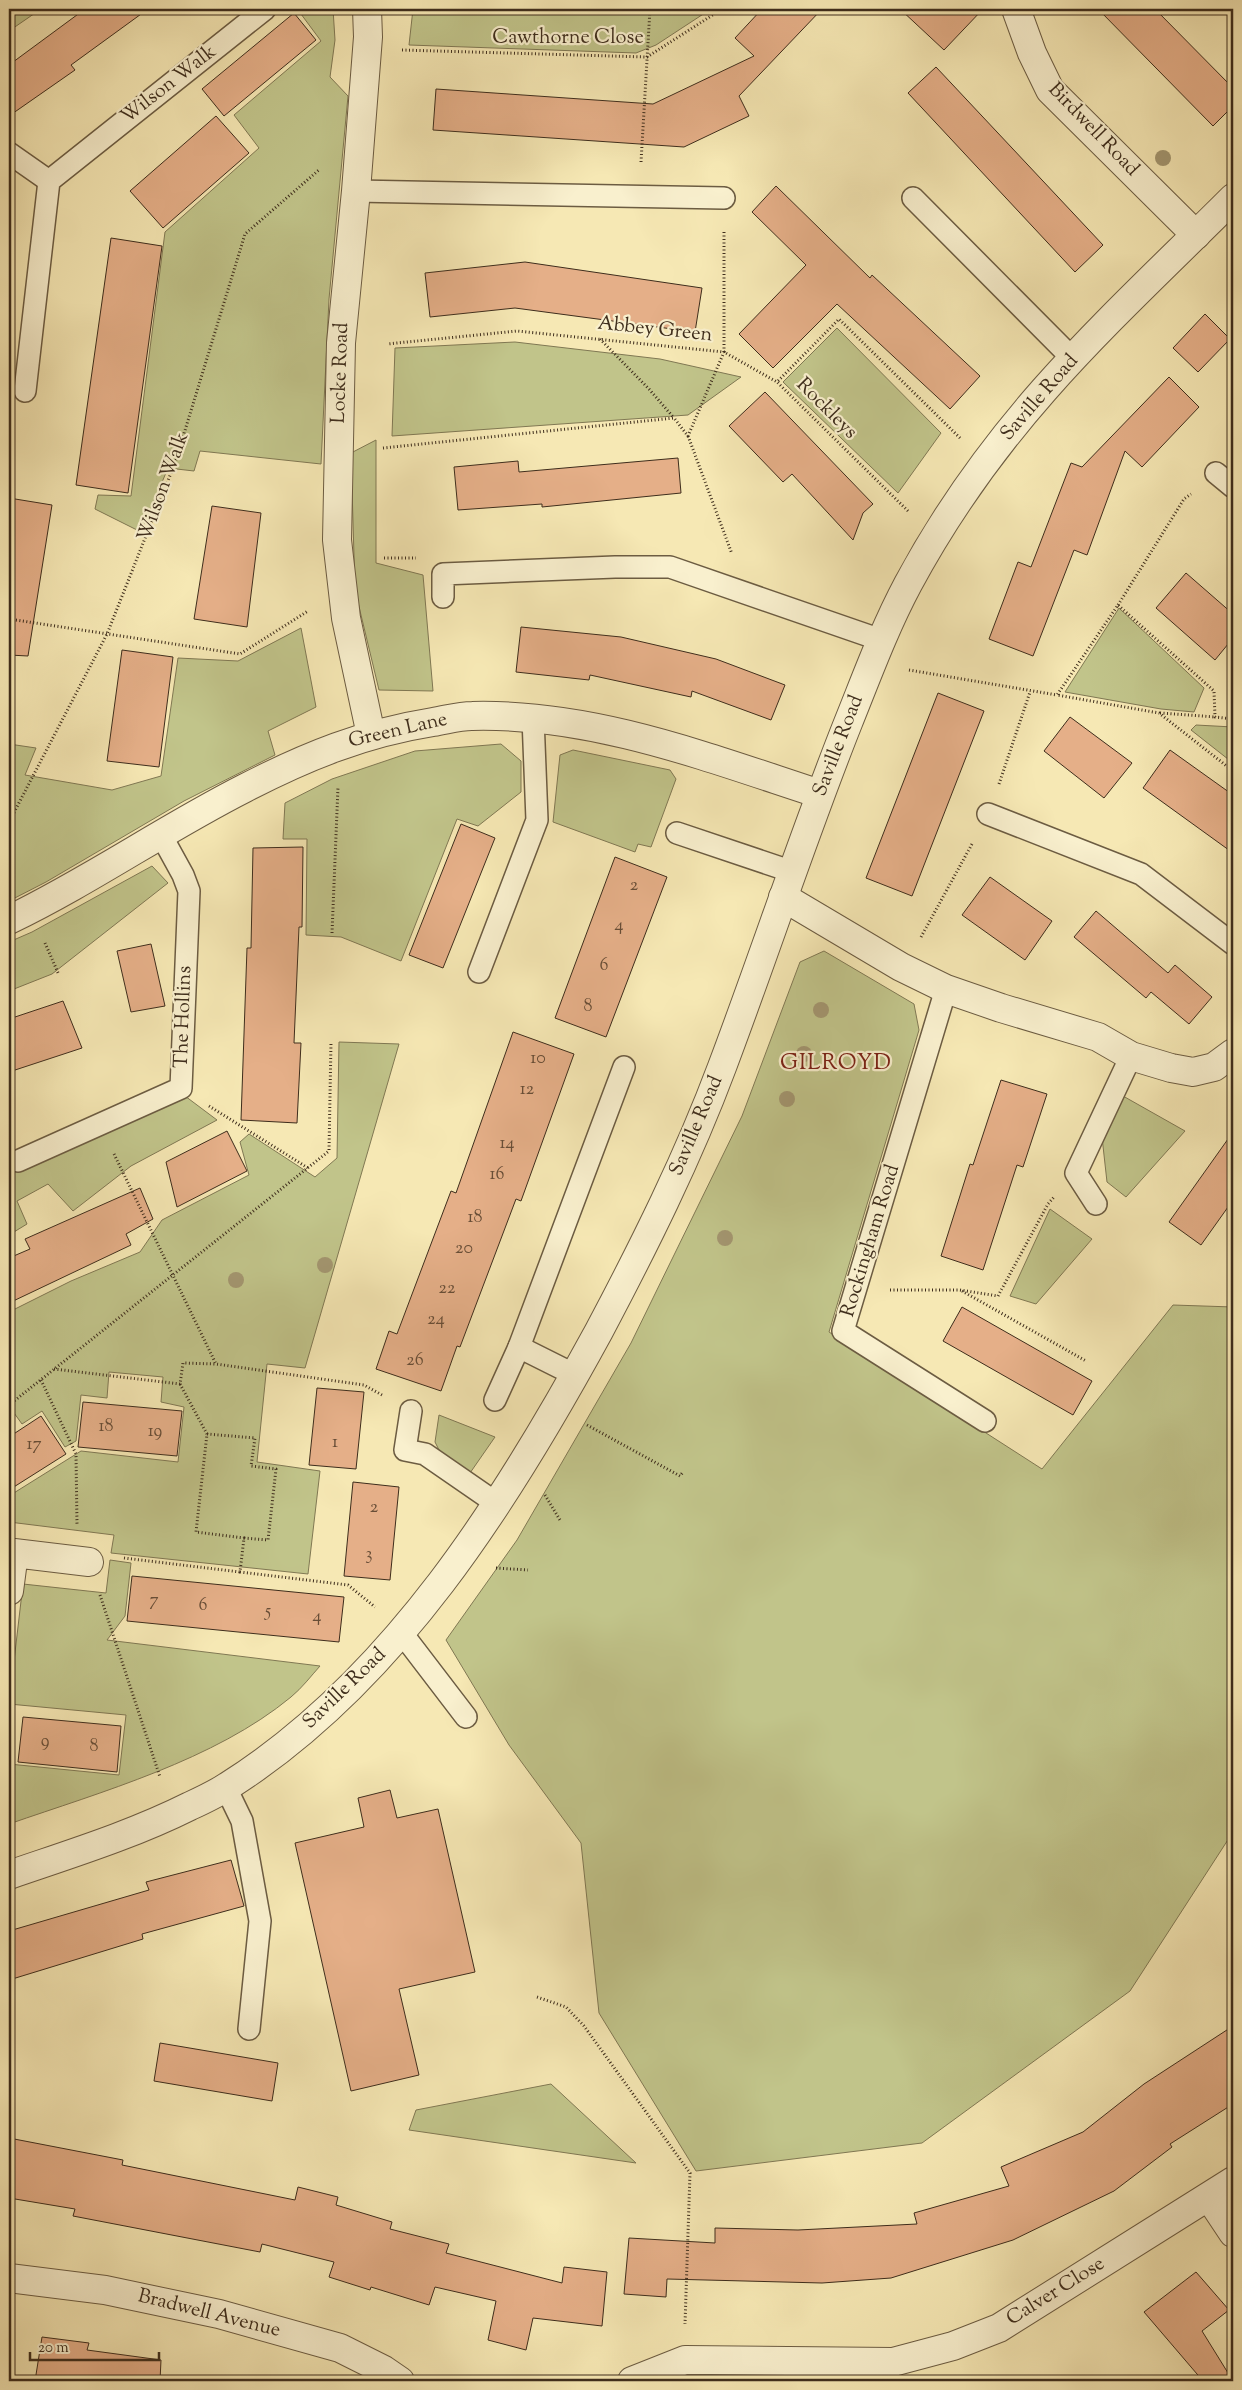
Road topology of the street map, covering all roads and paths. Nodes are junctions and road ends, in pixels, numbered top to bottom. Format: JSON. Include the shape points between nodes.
{"nodes":[{"id":1,"x":265,"y":9,"type":"edge"},
{"id":2,"x":367,"y":9,"type":"edge"},
{"id":3,"x":650,"y":9,"type":"edge"},
{"id":4,"x":722,"y":9,"type":"edge"},
{"id":5,"x":1016,"y":9,"type":"edge"},
{"id":6,"x":401,"y":50,"type":"dead end"},
{"id":7,"x":647,"y":57,"type":"junction"},
{"id":8,"x":9,"y":153,"type":"edge"},
{"id":9,"x":323,"y":167,"type":"dead end"},
{"id":10,"x":49,"y":181,"type":"junction"},
{"id":11,"x":356,"y":191,"type":"junction"},
{"id":12,"x":640,"y":195,"type":"junction"},
{"id":13,"x":724,"y":198,"type":"joint"},
{"id":14,"x":912,"y":198,"type":"dead end"},
{"id":15,"x":1233,"y":198,"type":"edge"},
{"id":16,"x":1196,"y":235,"type":"junction"},
{"id":17,"x":600,"y":338,"type":"junction"},
{"id":18,"x":387,"y":344,"type":"dead end"},
{"id":19,"x":724,"y":352,"type":"junction"},
{"id":20,"x":1074,"y":359,"type":"junction"},
{"id":21,"x":778,"y":382,"type":"junction"},
{"id":22,"x":26,"y":391,"type":"dead end"},
{"id":23,"x":674,"y":418,"type":"junction"},
{"id":24,"x":688,"y":436,"type":"junction"},
{"id":25,"x":383,"y":448,"type":"dead end"},
{"id":26,"x":986,"y":463,"type":"junction"},
{"id":27,"x":1216,"y":474,"type":"joint"},
{"id":28,"x":1233,"y":487,"type":"edge"},
{"id":29,"x":935,"y":538,"type":"junction"},
{"id":30,"x":747,"y":594,"type":"junction"},
{"id":31,"x":443,"y":596,"type":"dead end"},
{"id":32,"x":1118,"y":605,"type":"junction"},
{"id":33,"x":308,"y":610,"type":"dead end"},
{"id":34,"x":9,"y":619,"type":"edge"},
{"id":35,"x":107,"y":634,"type":"junction"},
{"id":36,"x":876,"y":651,"type":"junction"},
{"id":37,"x":1057,"y":695,"type":"junction"},
{"id":38,"x":1160,"y":713,"type":"junction"},
{"id":39,"x":1215,"y":717,"type":"junction"},
{"id":40,"x":533,"y":718,"type":"junction"},
{"id":41,"x":1233,"y":719,"type":"edge"},
{"id":42,"x":371,"y":735,"type":"junction"},
{"id":43,"x":1233,"y":771,"type":"edge"},
{"id":44,"x":338,"y":777,"type":"dead end"},
{"id":45,"x":820,"y":794,"type":"junction"},
{"id":46,"x":988,"y":814,"type":"dead end"},
{"id":47,"x":9,"y":822,"type":"edge"},
{"id":48,"x":677,"y":833,"type":"dead end"},
{"id":49,"x":161,"y":835,"type":"junction"},
{"id":50,"x":793,"y":872,"type":"junction"},
{"id":51,"x":784,"y":897,"type":"junction"},
{"id":52,"x":9,"y":920,"type":"edge"},
{"id":53,"x":332,"y":933,"type":"dead end"},
{"id":54,"x":1233,"y":944,"type":"edge"},
{"id":55,"x":479,"y":972,"type":"dead end"},
{"id":56,"x":946,"y":989,"type":"junction"},
{"id":57,"x":331,"y":1042,"type":"dead end"},
{"id":58,"x":1233,"y":1053,"type":"edge"},
{"id":59,"x":1130,"y":1056,"type":"junction"},
{"id":60,"x":624,"y":1067,"type":"dead end"},
{"id":61,"x":181,"y":1088,"type":"junction"},
{"id":62,"x":99,"y":1125,"type":"junction"},
{"id":63,"x":18,"y":1161,"type":"dead end"},
{"id":64,"x":308,"y":1168,"type":"junction"},
{"id":65,"x":1076,"y":1173,"type":"junction"},
{"id":66,"x":1096,"y":1204,"type":"dead end"},
{"id":67,"x":174,"y":1275,"type":"junction"},
{"id":68,"x":960,"y":1290,"type":"junction"},
{"id":69,"x":856,"y":1291,"type":"junction"},
{"id":70,"x":520,"y":1347,"type":"junction"},
{"id":71,"x":1086,"y":1361,"type":"dead end"},
{"id":72,"x":216,"y":1364,"type":"junction"},
{"id":73,"x":54,"y":1369,"type":"junction"},
{"id":74,"x":574,"y":1375,"type":"junction"},
{"id":75,"x":180,"y":1384,"type":"junction"},
{"id":76,"x":495,"y":1400,"type":"dead end"},
{"id":77,"x":9,"y":1404,"type":"edge"},
{"id":78,"x":556,"y":1408,"type":"junction"},
{"id":79,"x":411,"y":1411,"type":"joint"},
{"id":80,"x":986,"y":1421,"type":"dead end"},
{"id":81,"x":207,"y":1434,"type":"junction"},
{"id":82,"x":684,"y":1472,"type":"dead end"},
{"id":83,"x":496,"y":1503,"type":"junction"},
{"id":84,"x":244,"y":1538,"type":"junction"},
{"id":85,"x":90,"y":1562,"type":"joint"},
{"id":86,"x":240,"y":1572,"type":"junction"},
{"id":87,"x":9,"y":1591,"type":"edge"},
{"id":88,"x":377,"y":1608,"type":"dead end"},
{"id":89,"x":401,"y":1632,"type":"junction"},
{"id":90,"x":466,"y":1717,"type":"dead end"},
{"id":91,"x":226,"y":1788,"type":"junction"},
{"id":92,"x":9,"y":1875,"type":"edge"},
{"id":93,"x":536,"y":1997,"type":"dead end"},
{"id":94,"x":249,"y":2029,"type":"dead end"},
{"id":95,"x":1233,"y":2181,"type":"edge"},
{"id":96,"x":1209,"y":2197,"type":"junction"},
{"id":97,"x":1233,"y":2232,"type":"edge"},
{"id":98,"x":9,"y":2278,"type":"edge"},
{"id":99,"x":686,"y":2360,"type":"junction"},
{"id":100,"x":895,"y":2371,"type":"edge"},
{"id":101,"x":400,"y":2381,"type":"edge"},
{"id":102,"x":632,"y":2381,"type":"edge"}],
"edges":[{"from":1,"to":10,"type":"lane","name":"Wilson Walk"},
{"from":2,"to":11,"type":"street","name":"Locke Road","via":[[368,37]]},
{"from":3,"to":7,"type":"path"},
{"from":4,"to":7,"type":"path","name":"Cawthorne Close"},
{"from":5,"to":16,"type":"street","name":"Birdwell Road","via":[[1050,90]]},
{"from":6,"to":7,"type":"path","name":"Cawthorne Close"},
{"from":7,"to":12,"type":"path"},
{"from":8,"to":10,"type":"lane"},
{"from":9,"to":35,"type":"path","name":"Wilson Walk","via":[[245,234],[175,463]]},
{"from":10,"to":22,"type":"lane"},
{"from":11,"to":12,"type":"lane"},
{"from":11,"to":42,"type":"street","name":"Locke Road","via":[[340,343],[337,540],[346,618]]},
{"from":12,"to":13,"type":"lane"},
{"from":13,"to":19,"type":"path"},
{"from":14,"to":20,"type":"lane"},
{"from":15,"to":16,"type":"street","name":"Saville Road"},
{"from":16,"to":20,"type":"street","name":"Saville Road"},
{"from":17,"to":18,"type":"path","name":"Abbey Green","via":[[517,331]]},
{"from":17,"to":19,"type":"path","name":"Abbey Green"},
{"from":17,"to":23,"type":"path"},
{"from":19,"to":21,"type":"path"},
{"from":19,"to":24,"type":"path","name":"Abbey Green"},
{"from":20,"to":26,"type":"street","name":"Saville Road","via":[[1044,390]]},
{"from":21,"to":26,"type":"path","name":"Rockleys","via":[[839,318]]},
{"from":21,"to":29,"type":"path","name":"Rockleys"},
{"from":23,"to":24,"type":"path"},
{"from":23,"to":25,"type":"path"},
{"from":24,"to":30,"type":"path"},
{"from":26,"to":29,"type":"street","name":"Saville Road"},
{"from":27,"to":28,"type":"lane"},
{"from":27,"to":32,"type":"path","via":[[1184,499]]},
{"from":29,"to":36,"type":"street","name":"Saville Road","via":[[907,586]]},
{"from":30,"to":31,"type":"lane","via":[[670,567],[615,567],[443,574]]},
{"from":30,"to":36,"type":"lane"},
{"from":32,"to":37,"type":"path"},
{"from":32,"to":39,"type":"path","via":[[1214,691]]},
{"from":33,"to":35,"type":"path","via":[[240,654]]},
{"from":34,"to":35,"type":"path"},
{"from":35,"to":47,"type":"path","name":"Wilson Walk"},
{"from":36,"to":37,"type":"path"},
{"from":36,"to":45,"type":"street","name":"Saville Road"},
{"from":37,"to":38,"type":"path"},
{"from":38,"to":39,"type":"path"},
{"from":38,"to":43,"type":"path"},
{"from":39,"to":41,"type":"path"},
{"from":40,"to":42,"type":"street","name":"Green Lane","via":[[470,716]]},
{"from":40,"to":45,"type":"street","name":"Green Lane","via":[[594,726],[661,742]]},
{"from":40,"to":55,"type":"lane","via":[[537,820]]},
{"from":42,"to":49,"type":"street","name":"Green Lane","via":[[334,746],[245,788]]},
{"from":44,"to":53,"type":"path"},
{"from":45,"to":50,"type":"street","name":"Saville Road"},
{"from":46,"to":54,"type":"lane","via":[[1141,874]]},
{"from":48,"to":50,"type":"lane"},
{"from":49,"to":52,"type":"street","name":"Green Lane"},
{"from":49,"to":61,"type":"lane","name":"The Hollins","via":[[189,891]]},
{"from":50,"to":51,"type":"street","name":"Saville Road"},
{"from":51,"to":56,"type":"street","via":[[901,967]]},
{"from":51,"to":74,"type":"street","name":"Saville Road","via":[[720,1072],[670,1189]]},
{"from":56,"to":59,"type":"street","via":[[1098,1036]]},
{"from":56,"to":69,"type":"lane","name":"Rockingham Road"},
{"from":57,"to":64,"type":"path","via":[[330,1151]]},
{"from":58,"to":59,"type":"street","via":[[1214,1066],[1193,1072]]},
{"from":59,"to":65,"type":"lane"},
{"from":60,"to":70,"type":"lane"},
{"from":61,"to":62,"type":"lane","name":"The Hollins"},
{"from":61,"to":64,"type":"path"},
{"from":62,"to":63,"type":"lane","name":"The Hollins"},
{"from":62,"to":67,"type":"path"},
{"from":64,"to":67,"type":"path"},
{"from":65,"to":66,"type":"lane"},
{"from":65,"to":68,"type":"path","via":[[1048,1204],[998,1296]]},
{"from":67,"to":72,"type":"path"},
{"from":67,"to":73,"type":"path"},
{"from":68,"to":69,"type":"path"},
{"from":68,"to":71,"type":"path"},
{"from":69,"to":80,"type":"lane","name":"Rockingham Road","via":[[844,1331]]},
{"from":70,"to":74,"type":"lane"},
{"from":70,"to":76,"type":"lane"},
{"from":72,"to":75,"type":"path","via":[[183,1363]]},
{"from":72,"to":79,"type":"path","via":[[364,1384]]},
{"from":73,"to":75,"type":"path"},
{"from":73,"to":77,"type":"path"},
{"from":74,"to":78,"type":"street","name":"Saville Road"},
{"from":75,"to":81,"type":"path"},
{"from":78,"to":82,"type":"path","via":[[680,1476]]},
{"from":78,"to":83,"type":"street","name":"Saville Road"},
{"from":79,"to":83,"type":"lane","via":[[405,1450],[425,1454]]},
{"from":81,"to":84,"type":"path","via":[[196,1532]]},
{"from":81,"to":84,"type":"path","via":[[255,1438],[252,1466],[276,1469],[268,1540]]},
{"from":83,"to":89,"type":"street","name":"Saville Road","via":[[434,1593]]},
{"from":84,"to":86,"type":"path"},
{"from":85,"to":86,"type":"path","via":[[112,1557]]},
{"from":85,"to":87,"type":"street","via":[[14,1553]]},
{"from":86,"to":88,"type":"path","via":[[348,1585]]},
{"from":89,"to":90,"type":"lane"},
{"from":89,"to":91,"type":"street","name":"Saville Road","via":[[340,1697],[290,1741]]},
{"from":91,"to":92,"type":"street","name":"Saville Road","via":[[145,1828]]},
{"from":91,"to":94,"type":"lane","via":[[242,1821],[260,1921]]},
{"from":93,"to":99,"type":"path","via":[[566,2007],[584,2026],[690,2173]]},
{"from":95,"to":96,"type":"street","name":"Calver Close"},
{"from":96,"to":97,"type":"street"},
{"from":96,"to":100,"type":"street","name":"Calver Close","via":[[999,2328]]},
{"from":98,"to":101,"type":"street","name":"Bradwell Avenue","via":[[105,2290],[219,2314],[340,2348]]},
{"from":99,"to":100,"type":"street","name":"Calver Close"},
{"from":99,"to":102,"type":"street","name":"Calver Close"}]}
